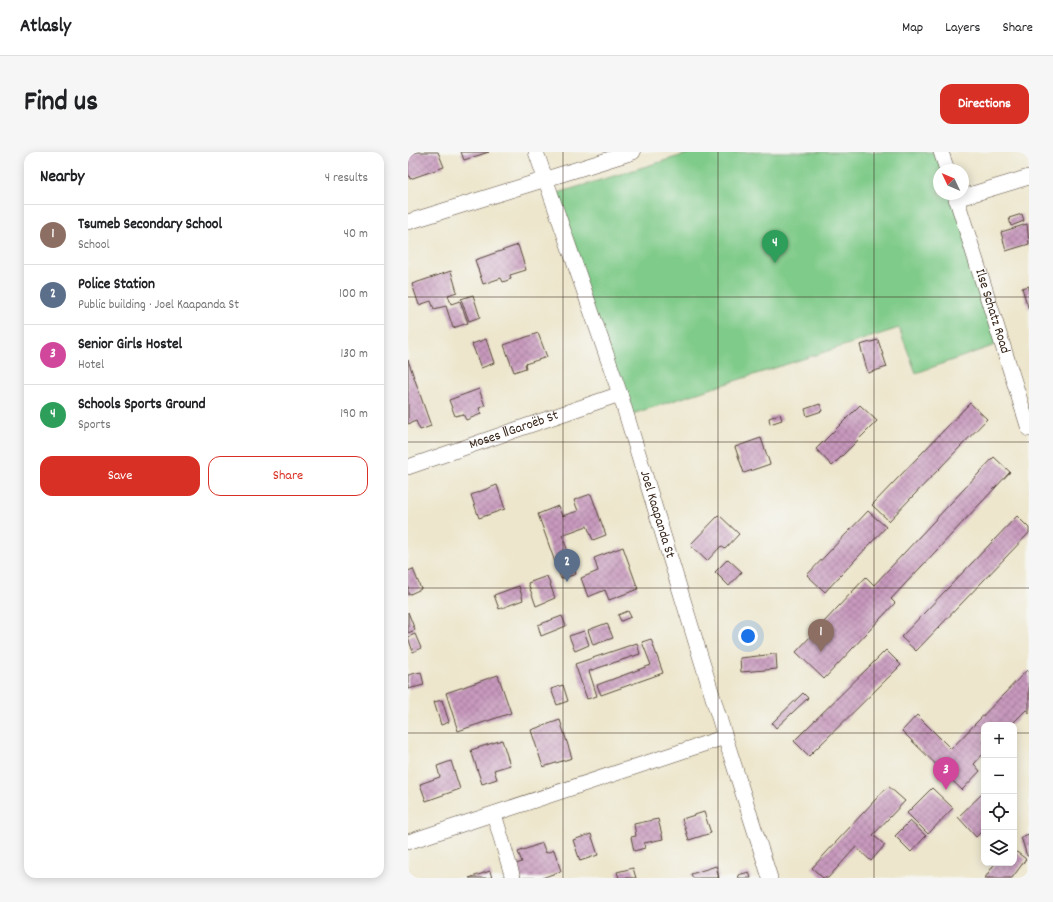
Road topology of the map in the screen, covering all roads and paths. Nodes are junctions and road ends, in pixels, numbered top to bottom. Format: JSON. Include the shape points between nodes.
{"nodes":[{"id":1,"x":536,"y":152,"type":"edge"},
{"id":2,"x":633,"y":152,"type":"edge"},
{"id":3,"x":941,"y":152,"type":"edge"},
{"id":4,"x":945,"y":164,"type":"edge"},
{"id":5,"x":1029,"y":177,"type":"edge"},
{"id":6,"x":545,"y":179,"type":"junction"},
{"id":7,"x":969,"y":193,"type":"edge"},
{"id":8,"x":957,"y":200,"type":"edge"},
{"id":9,"x":408,"y":222,"type":"edge"},
{"id":10,"x":620,"y":394,"type":"junction"},
{"id":11,"x":1029,"y":429,"type":"edge"},
{"id":12,"x":408,"y":467,"type":"edge"},
{"id":13,"x":725,"y":737,"type":"junction"},
{"id":14,"x":494,"y":814,"type":"junction"},
{"id":15,"x":408,"y":842,"type":"edge"},
{"id":16,"x":513,"y":878,"type":"edge"},
{"id":17,"x":770,"y":878,"type":"edge"}],
"edges":[{"from":1,"to":6,"type":"street","name":"Joel Kaapanda St"},
{"from":2,"to":6,"type":"street"},
{"from":3,"to":4,"type":"street"},
{"from":5,"to":7,"type":"street"},
{"from":6,"to":9,"type":"street"},
{"from":6,"to":10,"type":"street","name":"Joel Kaapanda St"},
{"from":8,"to":11,"type":"street","name":"Ilse Schatz Road"},
{"from":10,"to":12,"type":"street","name":"Moses ǁGaroëb St"},
{"from":10,"to":13,"type":"street","name":"Joel Kaapanda St"},
{"from":13,"to":14,"type":"street"},
{"from":13,"to":17,"type":"street","name":"Joel Kaapanda St"},
{"from":14,"to":15,"type":"street"},
{"from":14,"to":16,"type":"street"}]}
